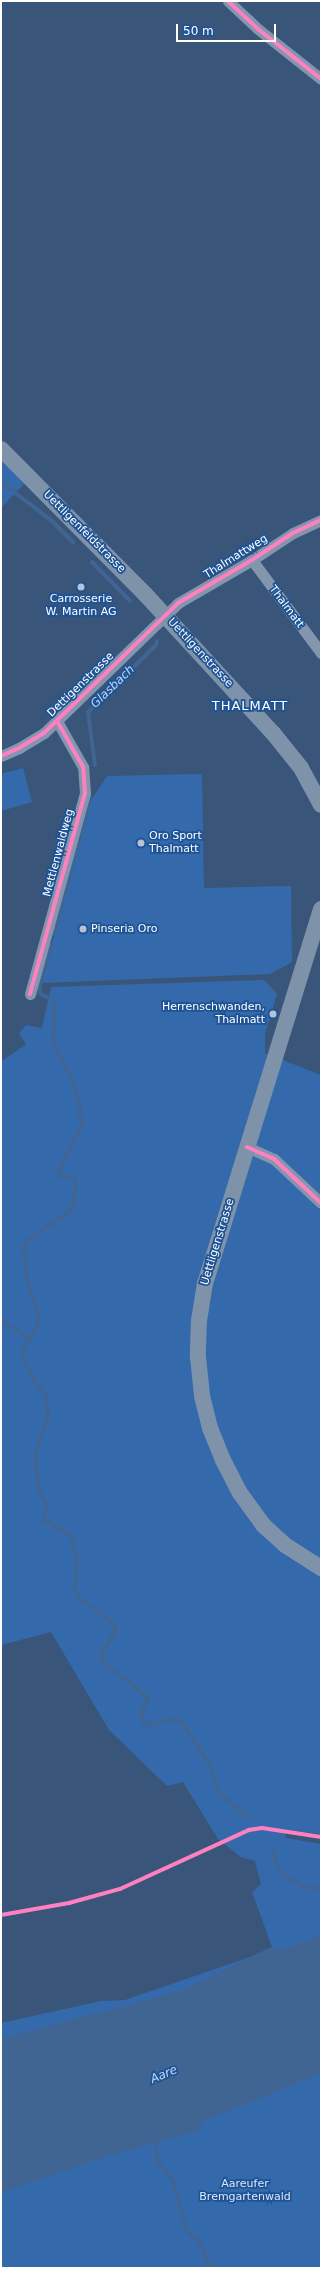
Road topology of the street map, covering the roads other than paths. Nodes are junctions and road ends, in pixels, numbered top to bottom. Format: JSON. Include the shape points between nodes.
{"nodes":[{"id":1,"x":228,"y":1,"type":"edge"},
{"id":2,"x":321,"y":79,"type":"edge"},
{"id":3,"x":1,"y":448,"type":"edge"},
{"id":4,"x":321,"y":520,"type":"edge"},
{"id":5,"x":252,"y":560,"type":"junction"},
{"id":6,"x":166,"y":616,"type":"junction"},
{"id":7,"x":321,"y":653,"type":"edge"},
{"id":8,"x":57,"y":721,"type":"junction"},
{"id":9,"x":1,"y":756,"type":"edge"},
{"id":10,"x":321,"y":805,"type":"edge"},
{"id":11,"x":321,"y":909,"type":"edge"},
{"id":12,"x":30,"y":994,"type":"dead end"},
{"id":13,"x":247,"y":1148,"type":"junction"},
{"id":14,"x":321,"y":1203,"type":"edge"},
{"id":15,"x":321,"y":1568,"type":"edge"}],
"edges":[{"from":1,"to":2,"type":"street","via":[[258,29]]},
{"from":3,"to":6,"type":"main road","name":"Uettligenfeldstrasse"},
{"from":4,"to":5,"type":"street","name":"Thalmattweg","via":[[294,533]]},
{"from":5,"to":6,"type":"street","name":"Thalmattweg","via":[[178,603]]},
{"from":5,"to":7,"type":"street","name":"Thalmatt"},
{"from":6,"to":8,"type":"street","name":"Dettigenstrasse"},
{"from":6,"to":10,"type":"main road","name":"Uettligenstrasse","via":[[273,733],[301,768]]},
{"from":8,"to":9,"type":"street","name":"Dettigenstrasse","via":[[29,742]]},
{"from":8,"to":12,"type":"street","name":"Mettlenwaldweg","via":[[83,767],[84,793]]},
{"from":11,"to":13,"type":"main road","name":"Uettligenstrasse"},
{"from":13,"to":14,"type":"street","via":[[274,1159]]},
{"from":13,"to":15,"type":"main road","name":"Uettligenstrasse","via":[[204,1282],[198,1357],[202,1396],[213,1435],[240,1493],[263,1525],[285,1545]]}]}
